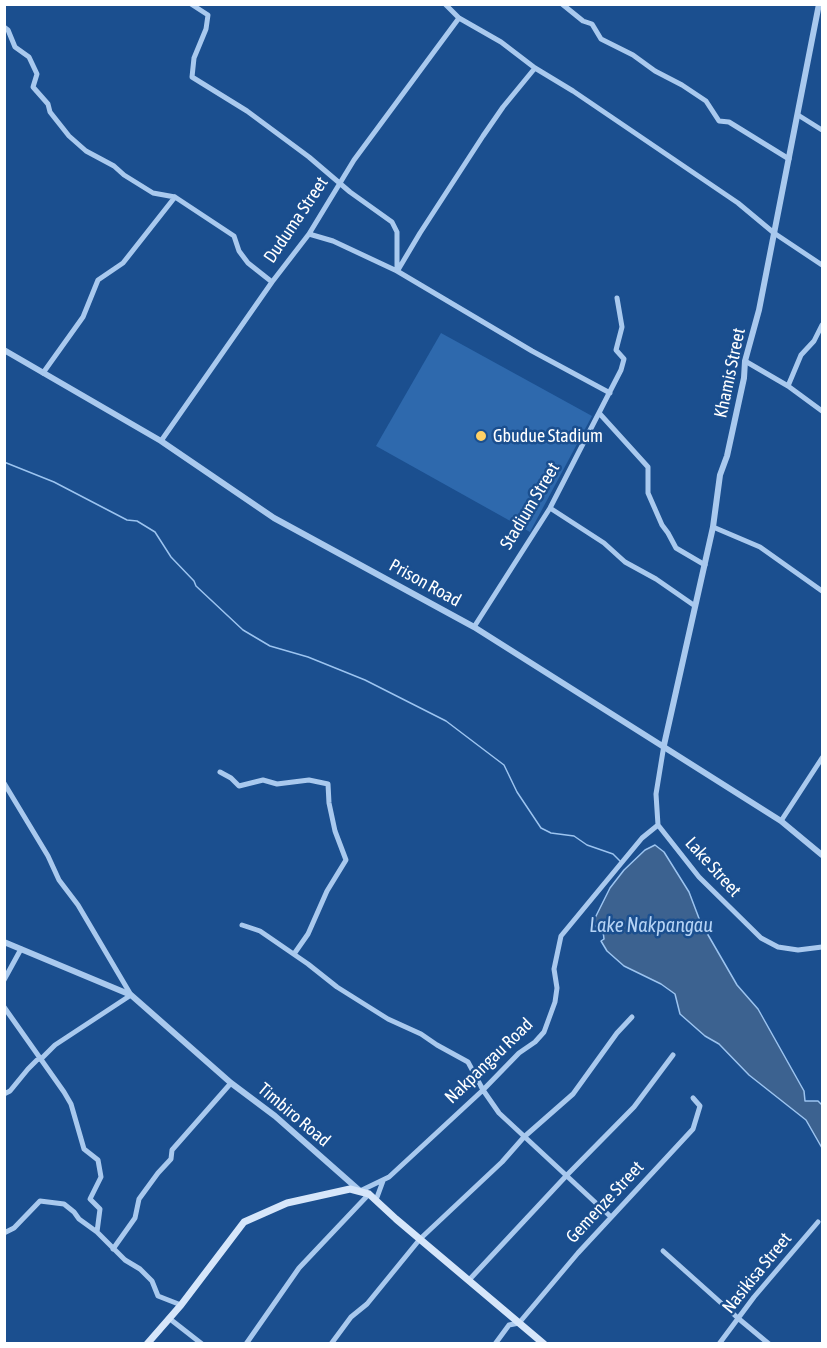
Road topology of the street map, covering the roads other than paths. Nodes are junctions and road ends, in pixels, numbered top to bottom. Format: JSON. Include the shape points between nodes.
{"nodes":[{"id":1,"x":191,"y":4,"type":"edge"},
{"id":2,"x":445,"y":4,"type":"edge"},
{"id":3,"x":562,"y":4,"type":"edge"},
{"id":4,"x":819,"y":4,"type":"edge"},
{"id":5,"x":459,"y":18,"type":"junction"},
{"id":6,"x":4,"y":27,"type":"edge"},
{"id":7,"x":535,"y":68,"type":"junction"},
{"id":8,"x":798,"y":115,"type":"junction"},
{"id":9,"x":822,"y":130,"type":"edge"},
{"id":10,"x":789,"y":159,"type":"junction"},
{"id":11,"x":339,"y":183,"type":"junction"},
{"id":12,"x":175,"y":197,"type":"junction"},
{"id":13,"x":774,"y":233,"type":"junction"},
{"id":14,"x":309,"y":234,"type":"junction"},
{"id":15,"x":822,"y":264,"type":"edge"},
{"id":16,"x":397,"y":271,"type":"junction"},
{"id":17,"x":272,"y":282,"type":"junction"},
{"id":18,"x":617,"y":298,"type":"dead end"},
{"id":19,"x":822,"y":324,"type":"edge"},
{"id":20,"x":4,"y":350,"type":"edge"},
{"id":21,"x":745,"y":361,"type":"junction"},
{"id":22,"x":43,"y":373,"type":"junction"},
{"id":23,"x":788,"y":386,"type":"junction"},
{"id":24,"x":610,"y":393,"type":"junction"},
{"id":25,"x":822,"y":411,"type":"edge"},
{"id":26,"x":600,"y":414,"type":"junction"},
{"id":27,"x":161,"y":441,"type":"junction"},
{"id":28,"x":550,"y":507,"type":"junction"},
{"id":29,"x":713,"y":527,"type":"junction"},
{"id":30,"x":705,"y":565,"type":"junction"},
{"id":31,"x":822,"y":591,"type":"edge"},
{"id":32,"x":695,"y":606,"type":"junction"},
{"id":33,"x":474,"y":627,"type":"junction"},
{"id":34,"x":664,"y":746,"type":"junction"},
{"id":35,"x":822,"y":758,"type":"edge"},
{"id":36,"x":220,"y":772,"type":"dead end"},
{"id":37,"x":4,"y":783,"type":"edge"},
{"id":38,"x":781,"y":821,"type":"junction"},
{"id":39,"x":658,"y":825,"type":"junction"},
{"id":40,"x":822,"y":855,"type":"edge"},
{"id":41,"x":242,"y":925,"type":"dead end"},
{"id":42,"x":4,"y":942,"type":"edge"},
{"id":43,"x":822,"y":947,"type":"edge"},
{"id":44,"x":21,"y":949,"type":"junction"},
{"id":45,"x":294,"y":954,"type":"junction"},
{"id":46,"x":4,"y":980,"type":"edge"},
{"id":47,"x":131,"y":995,"type":"junction"},
{"id":48,"x":4,"y":1007,"type":"edge"},
{"id":49,"x":632,"y":1017,"type":"dead end"},
{"id":50,"x":673,"y":1055,"type":"dead end"},
{"id":51,"x":42,"y":1058,"type":"junction"},
{"id":52,"x":231,"y":1083,"type":"junction"},
{"id":53,"x":483,"y":1090,"type":"junction"},
{"id":54,"x":4,"y":1094,"type":"edge"},
{"id":55,"x":693,"y":1098,"type":"dead end"},
{"id":56,"x":524,"y":1137,"type":"junction"},
{"id":57,"x":567,"y":1175,"type":"junction"},
{"id":58,"x":383,"y":1181,"type":"junction"},
{"id":59,"x":360,"y":1191,"type":"junction"},
{"id":60,"x":369,"y":1194,"type":"junction"},
{"id":61,"x":376,"y":1200,"type":"junction"},
{"id":62,"x":611,"y":1217,"type":"junction"},
{"id":63,"x":818,"y":1222,"type":"dead end"},
{"id":64,"x":97,"y":1232,"type":"junction"},
{"id":65,"x":4,"y":1233,"type":"edge"},
{"id":66,"x":420,"y":1239,"type":"junction"},
{"id":67,"x":113,"y":1249,"type":"junction"},
{"id":68,"x":663,"y":1251,"type":"dead end"},
{"id":69,"x":469,"y":1280,"type":"junction"},
{"id":70,"x":181,"y":1305,"type":"junction"},
{"id":71,"x":170,"y":1319,"type":"junction"},
{"id":72,"x":739,"y":1319,"type":"junction"},
{"id":73,"x":519,"y":1323,"type":"junction"},
{"id":74,"x":147,"y":1344,"type":"edge"},
{"id":75,"x":202,"y":1344,"type":"edge"},
{"id":76,"x":246,"y":1344,"type":"edge"},
{"id":77,"x":331,"y":1344,"type":"edge"},
{"id":78,"x":495,"y":1344,"type":"edge"},
{"id":79,"x":544,"y":1344,"type":"edge"},
{"id":80,"x":719,"y":1344,"type":"edge"},
{"id":81,"x":770,"y":1344,"type":"edge"}],
"edges":[{"from":1,"to":11,"type":"street","via":[[208,15],[192,77],[247,111]]},
{"from":2,"to":5,"type":"street"},
{"from":3,"to":10,"type":"street","via":[[592,24],[601,39],[706,101],[719,121],[729,122]]},
{"from":4,"to":8,"type":"street","name":"Khamis Street"},
{"from":5,"to":7,"type":"street","via":[[501,42]]},
{"from":5,"to":11,"type":"street","name":"Duduma Street"},
{"from":6,"to":12,"type":"street","via":[[15,47],[29,57],[37,74],[33,87],[69,136],[153,193]]},
{"from":7,"to":13,"type":"street","via":[[738,203]]},
{"from":7,"to":16,"type":"street","via":[[483,136]]},
{"from":8,"to":9,"type":"street"},
{"from":8,"to":10,"type":"street","name":"Khamis Street"},
{"from":10,"to":13,"type":"street","name":"Khamis Street"},
{"from":11,"to":14,"type":"street","name":"Duduma Street"},
{"from":11,"to":16,"type":"street","via":[[392,222],[397,232]]},
{"from":12,"to":17,"type":"street","via":[[234,236],[248,263]]},
{"from":12,"to":22,"type":"street","via":[[123,263],[98,280],[83,316]]},
{"from":13,"to":15,"type":"street"},
{"from":13,"to":21,"type":"street","name":"Khamis Street"},
{"from":14,"to":16,"type":"street"},
{"from":14,"to":17,"type":"street","name":"Duduma Street"},
{"from":16,"to":24,"type":"street"},
{"from":17,"to":27,"type":"street","name":"Duduma Street"},
{"from":18,"to":24,"type":"street","name":"Stadium Street","via":[[622,327],[616,350],[624,365]]},
{"from":19,"to":23,"type":"street","via":[[801,355]]},
{"from":20,"to":22,"type":"street","name":"Prison Road"},
{"from":21,"to":23,"type":"street"},
{"from":21,"to":29,"type":"street","name":"Khamis Street","via":[[738,408],[718,485]]},
{"from":22,"to":27,"type":"street","name":"Prison Road"},
{"from":23,"to":25,"type":"street"},
{"from":24,"to":26,"type":"street","name":"Stadium Street"},
{"from":26,"to":28,"type":"street","name":"Stadium Street"},
{"from":26,"to":30,"type":"street","via":[[648,467],[648,493],[676,548]]},
{"from":27,"to":33,"type":"street","name":"Prison Road","via":[[274,518]]},
{"from":28,"to":32,"type":"street","via":[[625,562]]},
{"from":28,"to":33,"type":"street","name":"Stadium Street"},
{"from":29,"to":30,"type":"street","name":"Khamis Street"},
{"from":29,"to":31,"type":"street","via":[[760,548]]},
{"from":30,"to":32,"type":"street","name":"Khamis Street"},
{"from":32,"to":34,"type":"street","name":"Khamis Street"},
{"from":33,"to":34,"type":"street","name":"Prison Road"},
{"from":34,"to":38,"type":"street","name":"Prison Road"},
{"from":34,"to":39,"type":"street","via":[[656,794]]},
{"from":35,"to":38,"type":"street"},
{"from":36,"to":45,"type":"street","via":[[239,786],[263,780],[277,784],[309,780],[328,784],[335,831],[346,860]]},
{"from":37,"to":47,"type":"street"},
{"from":38,"to":40,"type":"street","name":"Prison Road"},
{"from":39,"to":43,"type":"street","name":"Lake Street","via":[[699,877],[760,938],[778,947],[798,950]]},
{"from":39,"to":53,"type":"street","name":"Nakpangau Road","via":[[642,838],[561,936],[554,969],[555,1002],[544,1032]]},
{"from":41,"to":45,"type":"street","via":[[260,931]]},
{"from":42,"to":44,"type":"street","name":"Timbiro Road"},
{"from":44,"to":46,"type":"street"},
{"from":44,"to":47,"type":"street","name":"Timbiro Road"},
{"from":45,"to":53,"type":"street","via":[[388,1019],[468,1062]]},
{"from":47,"to":51,"type":"street","via":[[54,1045]]},
{"from":47,"to":52,"type":"street","name":"Timbiro Road"},
{"from":48,"to":51,"type":"street"},
{"from":49,"to":56,"type":"street","via":[[573,1094]]},
{"from":50,"to":57,"type":"street","via":[[634,1107]]},
{"from":51,"to":54,"type":"street"},
{"from":51,"to":64,"type":"street","via":[[71,1104],[84,1149],[98,1160],[101,1177],[90,1199],[100,1209]]},
{"from":52,"to":59,"type":"street","name":"Timbiro Road"},
{"from":52,"to":67,"type":"street","via":[[172,1150],[171,1159],[140,1199],[135,1218]]},
{"from":53,"to":56,"type":"street","via":[[499,1113]]},
{"from":53,"to":58,"type":"street","name":"Nakpangau Road"},
{"from":55,"to":62,"type":"street","name":"Gemenze Street","via":[[700,1106],[693,1129]]},
{"from":56,"to":57,"type":"street"},
{"from":56,"to":66,"type":"street"},
{"from":57,"to":62,"type":"street"},
{"from":57,"to":69,"type":"street"},
{"from":58,"to":59,"type":"street","name":"Nakpangau Road"},
{"from":58,"to":61,"type":"street","name":"Nakpangau Road"},
{"from":59,"to":60,"type":"main road","name":"Timbiro Road"},
{"from":59,"to":70,"type":"main road","via":[[350,1189],[303,1199],[244,1221]]},
{"from":60,"to":61,"type":"main road","name":"Timbiro Road"},
{"from":60,"to":76,"type":"street","via":[[300,1268]]},
{"from":61,"to":66,"type":"main road","name":"Timbiro Road"},
{"from":62,"to":73,"type":"street","name":"Gemenze Street"},
{"from":63,"to":72,"type":"street","name":"Nasikisa Street"},
{"from":64,"to":65,"type":"street","via":[[64,1204],[40,1201]]},
{"from":64,"to":67,"type":"street"},
{"from":66,"to":69,"type":"main road","name":"Timbiro Road"},
{"from":66,"to":77,"type":"street"},
{"from":67,"to":70,"type":"street","via":[[152,1281],[158,1296]]},
{"from":68,"to":72,"type":"street"},
{"from":69,"to":73,"type":"main road","name":"Timbiro Road"},
{"from":70,"to":71,"type":"main road"},
{"from":71,"to":74,"type":"main road"},
{"from":71,"to":75,"type":"street"},
{"from":72,"to":80,"type":"street","name":"Nasikisa Street"},
{"from":72,"to":81,"type":"street"},
{"from":73,"to":78,"type":"street","name":"Gemenze Street","via":[[509,1325]]},
{"from":73,"to":79,"type":"main road","name":"Timbiro Road"}]}
